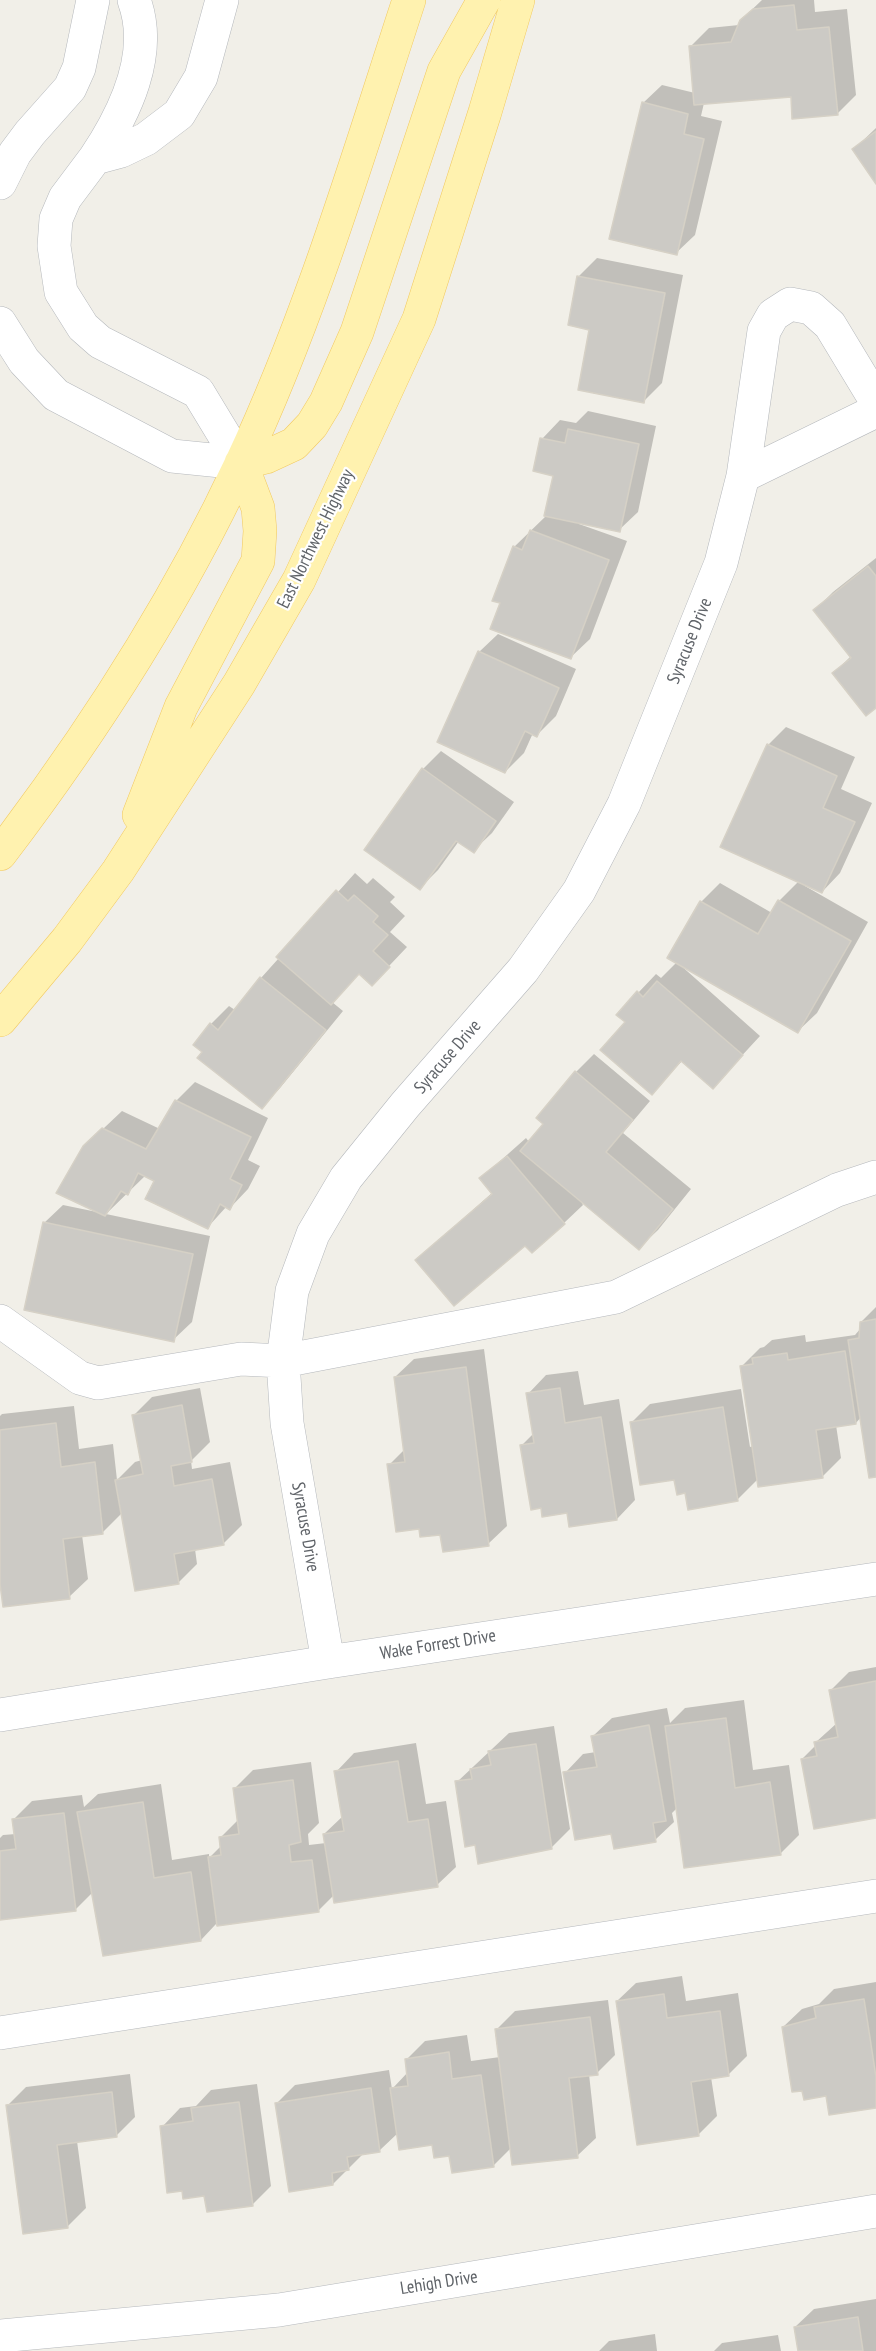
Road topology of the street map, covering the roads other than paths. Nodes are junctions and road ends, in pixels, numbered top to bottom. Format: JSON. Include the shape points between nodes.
{"nodes":[{"id":1,"x":93,"y":0,"type":"edge"},
{"id":2,"x":134,"y":0,"type":"edge"},
{"id":3,"x":222,"y":0,"type":"edge"},
{"id":4,"x":409,"y":0,"type":"edge"},
{"id":5,"x":484,"y":0,"type":"edge"},
{"id":6,"x":518,"y":0,"type":"edge"},
{"id":7,"x":95,"y":158,"type":"junction"},
{"id":8,"x":0,"y":183,"type":"edge"},
{"id":9,"x":0,"y":323,"type":"edge"},
{"id":10,"x":876,"y":401,"type":"edge"},
{"id":11,"x":876,"y":411,"type":"edge"},
{"id":12,"x":241,"y":463,"type":"junction"},
{"id":13,"x":743,"y":476,"type":"junction"},
{"id":14,"x":0,"y":854,"type":"edge"},
{"id":15,"x":118,"y":872,"type":"junction"},
{"id":16,"x":0,"y":1020,"type":"edge"},
{"id":17,"x":876,"y":1177,"type":"edge"},
{"id":18,"x":0,"y":1321,"type":"edge"},
{"id":19,"x":283,"y":1361,"type":"junction"},
{"id":20,"x":876,"y":1579,"type":"edge"},
{"id":21,"x":328,"y":1662,"type":"junction"},
{"id":22,"x":0,"y":1715,"type":"edge"},
{"id":23,"x":876,"y":1896,"type":"edge"},
{"id":24,"x":0,"y":2033,"type":"edge"},
{"id":25,"x":876,"y":2211,"type":"edge"},
{"id":26,"x":0,"y":2336,"type":"edge"}],
"edges":[{"from":1,"to":8,"type":"street","via":[[79,68],[70,88],[15,153]]},
{"from":2,"to":7,"type":"street","via":[[140,47],[135,79],[111,134]]},
{"from":3,"to":7,"type":"street","via":[[201,77],[179,114],[146,139]]},
{"from":4,"to":12,"type":"main road","via":[[304,314]]},
{"from":5,"to":12,"type":"main road","via":[[444,71],[357,332],[326,402],[294,444]]},
{"from":6,"to":15,"type":"main road","name":"East Northwest Highway","via":[[419,319],[299,580],[239,684]]},
{"from":7,"to":12,"type":"street","via":[[64,198],[56,219],[54,246],[61,292],[83,327],[100,342],[198,392]]},
{"from":9,"to":12,"type":"street","via":[[24,361],[56,395],[172,456]]},
{"from":10,"to":13,"type":"street","name":"Syracuse Drive","via":[[830,325],[811,308],[789,304],[773,315],[764,331]]},
{"from":11,"to":13,"type":"street"},
{"from":12,"to":14,"type":"main road","via":[[167,607],[96,721]]},
{"from":12,"to":15,"type":"main road","via":[[258,508],[258,561],[181,707]]},
{"from":13,"to":19,"type":"street","name":"Syracuse Drive","via":[[721,563],[624,804],[589,872],[523,970],[346,1178],[313,1234],[292,1291]]},
{"from":15,"to":16,"type":"main road","name":"East Northwest Highway"},
{"from":17,"to":19,"type":"street","via":[[837,1190],[615,1297]]},
{"from":18,"to":19,"type":"street","via":[[80,1378],[98,1383],[241,1359]]},
{"from":19,"to":21,"type":"street","name":"Syracuse Drive","via":[[286,1423]]},
{"from":20,"to":21,"type":"street","name":"Wake Forrest Drive"},
{"from":21,"to":22,"type":"street","name":"Wake Forrest Drive"},
{"from":23,"to":24,"type":"street"},
{"from":25,"to":26,"type":"street","name":"Lehigh Drive","via":[[279,2310]]}]}
